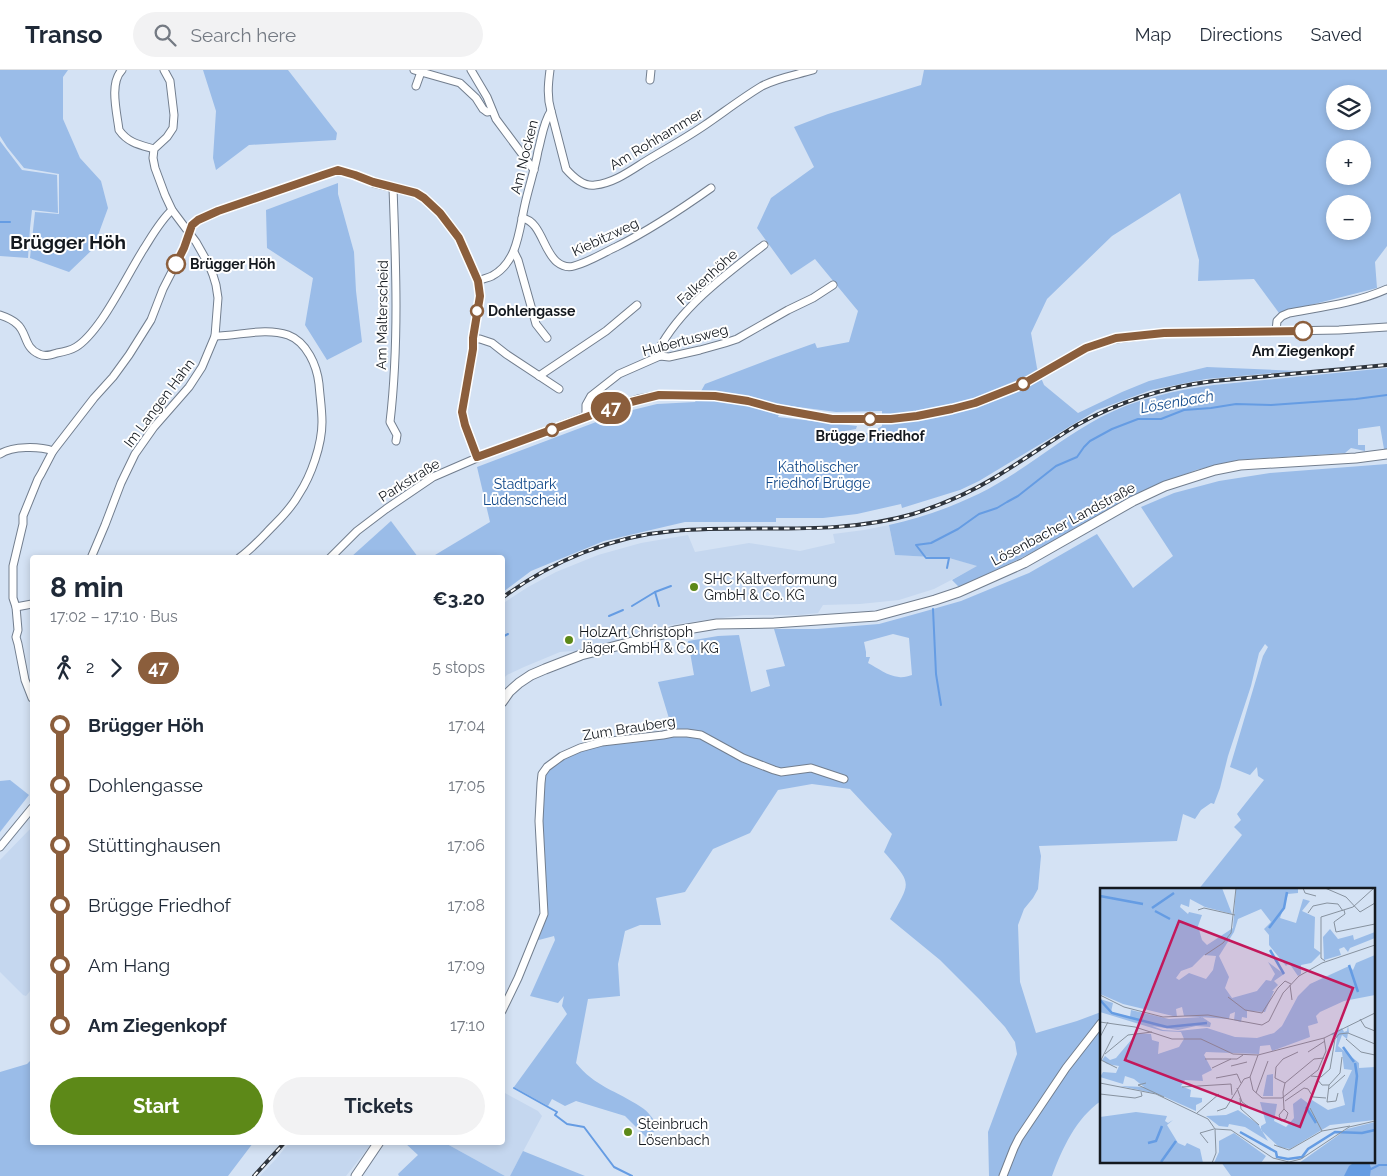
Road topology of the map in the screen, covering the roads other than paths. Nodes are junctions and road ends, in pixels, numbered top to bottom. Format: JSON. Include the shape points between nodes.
{"nodes":[{"id":1,"x":122,"y":70,"type":"edge"},
{"id":2,"x":164,"y":70,"type":"edge"},
{"id":3,"x":471,"y":70,"type":"edge"},
{"id":4,"x":550,"y":70,"type":"edge"},
{"id":5,"x":651,"y":70,"type":"edge"},
{"id":6,"x":812,"y":70,"type":"edge"},
{"id":7,"x":418,"y":71,"type":"edge"},
{"id":8,"x":650,"y":80,"type":"dead end"},
{"id":9,"x":416,"y":86,"type":"dead end"},
{"id":10,"x":492,"y":111,"type":"junction"},
{"id":11,"x":551,"y":111,"type":"junction"},
{"id":12,"x":154,"y":149,"type":"junction"},
{"id":13,"x":534,"y":170,"type":"junction"},
{"id":14,"x":393,"y":188,"type":"junction"},
{"id":15,"x":711,"y":188,"type":"dead end"},
{"id":16,"x":172,"y":210,"type":"junction"},
{"id":17,"x":522,"y":218,"type":"junction"},
{"id":18,"x":189,"y":233,"type":"junction"},
{"id":19,"x":764,"y":245,"type":"dead end"},
{"id":20,"x":514,"y":252,"type":"junction"},
{"id":21,"x":478,"y":281,"type":"junction"},
{"id":22,"x":833,"y":285,"type":"dead end"},
{"id":23,"x":1387,"y":289,"type":"edge"},
{"id":24,"x":637,"y":305,"type":"dead end"},
{"id":25,"x":0,"y":315,"type":"edge"},
{"id":26,"x":1387,"y":327,"type":"edge"},
{"id":27,"x":1276,"y":331,"type":"junction"},
{"id":28,"x":216,"y":336,"type":"junction"},
{"id":29,"x":473,"y":338,"type":"junction"},
{"id":30,"x":547,"y":338,"type":"dead end"},
{"id":31,"x":660,"y":356,"type":"junction"},
{"id":32,"x":540,"y":376,"type":"junction"},
{"id":33,"x":559,"y":389,"type":"dead end"},
{"id":34,"x":586,"y":416,"type":"junction"},
{"id":35,"x":396,"y":441,"type":"dead end"},
{"id":36,"x":1,"y":451,"type":"edge"},
{"id":37,"x":53,"y":451,"type":"junction"},
{"id":38,"x":1387,"y":454,"type":"edge"},
{"id":39,"x":477,"y":457,"type":"junction"},
{"id":40,"x":92,"y":555,"type":"edge"},
{"id":41,"x":244,"y":555,"type":"edge"},
{"id":42,"x":333,"y":555,"type":"edge"},
{"id":43,"x":30,"y":604,"type":"edge"},
{"id":44,"x":16,"y":607,"type":"junction"},
{"id":45,"x":30,"y":693,"type":"edge"},
{"id":46,"x":505,"y":697,"type":"edge"},
{"id":47,"x":844,"y":779,"type":"dead end"},
{"id":48,"x":30,"y":810,"type":"edge"},
{"id":49,"x":0,"y":847,"type":"edge"},
{"id":50,"x":505,"y":1005,"type":"edge"},
{"id":51,"x":1100,"y":1024,"type":"edge"},
{"id":52,"x":377,"y":1145,"type":"edge"},
{"id":53,"x":356,"y":1176,"type":"edge"},
{"id":54,"x":1003,"y":1176,"type":"edge"}],
"edges":[{"from":1,"to":12,"type":"street","via":[[115,83],[119,130],[131,142]]},
{"from":2,"to":12,"type":"street","via":[[170,81],[173,128]]},
{"from":3,"to":10,"type":"street"},
{"from":4,"to":11,"type":"street","name":"Am Nocken","via":[[548,99]]},
{"from":5,"to":8,"type":"street"},
{"from":6,"to":11,"type":"street","name":"Am Rohhammer","via":[[764,85],[628,172],[610,182],[592,186],[572,176],[566,169]]},
{"from":7,"to":9,"type":"street"},
{"from":7,"to":10,"type":"street","via":[[460,84],[476,98],[483,110]]},
{"from":10,"to":13,"type":"street"},
{"from":11,"to":13,"type":"street","name":"Am Nocken","via":[[545,119]]},
{"from":12,"to":16,"type":"street","name":"Im Langen Hahn","via":[[155,168]]},
{"from":13,"to":17,"type":"street","name":"Am Nocken"},
{"from":14,"to":18,"type":"street","via":[[338,170],[218,211],[198,220]]},
{"from":14,"to":21,"type":"street","via":[[416,193],[440,213],[459,238]]},
{"from":14,"to":35,"type":"street","name":"Am Malterscheid","via":[[396,306],[390,422],[397,435]]},
{"from":15,"to":17,"type":"street","name":"Kiebitzweg","via":[[648,230],[573,266],[564,266],[555,260],[534,224]]},
{"from":16,"to":18,"type":"street","name":"Im Langen Hahn"},
{"from":16,"to":25,"type":"street","via":[[155,230],[116,300],[76,347],[46,356],[40,354],[29,345],[18,324]]},
{"from":17,"to":20,"type":"street","name":"Am Nocken"},
{"from":18,"to":28,"type":"street","name":"Im Langen Hahn","via":[[209,265],[216,284]]},
{"from":18,"to":37,"type":"street","via":[[150,320],[129,355]]},
{"from":19,"to":31,"type":"street","name":"Falkenhöhe","via":[[701,296],[682,316],[658,351]]},
{"from":20,"to":21,"type":"street","name":"Am Nocken","via":[[498,272]]},
{"from":20,"to":30,"type":"street","via":[[536,324]]},
{"from":21,"to":29,"type":"street","via":[[480,296]]},
{"from":22,"to":31,"type":"street","name":"Hubertusweg","via":[[725,344],[669,357]]},
{"from":23,"to":27,"type":"street","via":[[1335,305],[1289,313],[1277,321]]},
{"from":24,"to":32,"type":"street","via":[[606,331]]},
{"from":26,"to":27,"type":"street","name":"Parkstraße"},
{"from":27,"to":34,"type":"street","name":"Parkstraße","via":[[1164,333],[1116,338],[1086,348],[1023,384],[952,409],[917,416],[832,419],[748,401],[690,395],[659,395]]},
{"from":28,"to":40,"type":"street","name":"Im Langen Hahn","via":[[189,387],[135,454]]},
{"from":28,"to":41,"type":"street","via":[[258,332],[289,336],[309,353],[320,389],[321,435],[306,482],[289,509]]},
{"from":29,"to":32,"type":"street","via":[[492,343]]},
{"from":29,"to":39,"type":"street","via":[[462,412]]},
{"from":31,"to":34,"type":"street","name":"Hubertusweg","via":[[619,374],[591,396],[586,405]]},
{"from":32,"to":33,"type":"street"},
{"from":34,"to":39,"type":"street","name":"Parkstraße"},
{"from":36,"to":37,"type":"street","via":[[31,447]]},
{"from":37,"to":44,"type":"street","via":[[23,516],[13,566]]},
{"from":38,"to":46,"type":"main road","name":"Lösenbacher Landstraße","via":[[1240,465],[1216,470],[1166,486],[1133,501],[1024,563],[935,600],[876,616],[717,624],[675,631],[545,669],[519,683]]},
{"from":39,"to":42,"type":"street","name":"Parkstraße","via":[[433,477],[408,493],[357,531]]},
{"from":43,"to":44,"type":"street"},
{"from":44,"to":45,"type":"street","via":[[16,637]]},
{"from":47,"to":50,"type":"street","name":"Zum Brauberg","via":[[811,768],[774,770],[701,736],[687,733],[602,742],[562,756],[542,774],[539,821],[544,914]]},
{"from":48,"to":49,"type":"street"},
{"from":51,"to":54,"type":"street","via":[[1019,1138]]},
{"from":52,"to":53,"type":"main road"}]}
